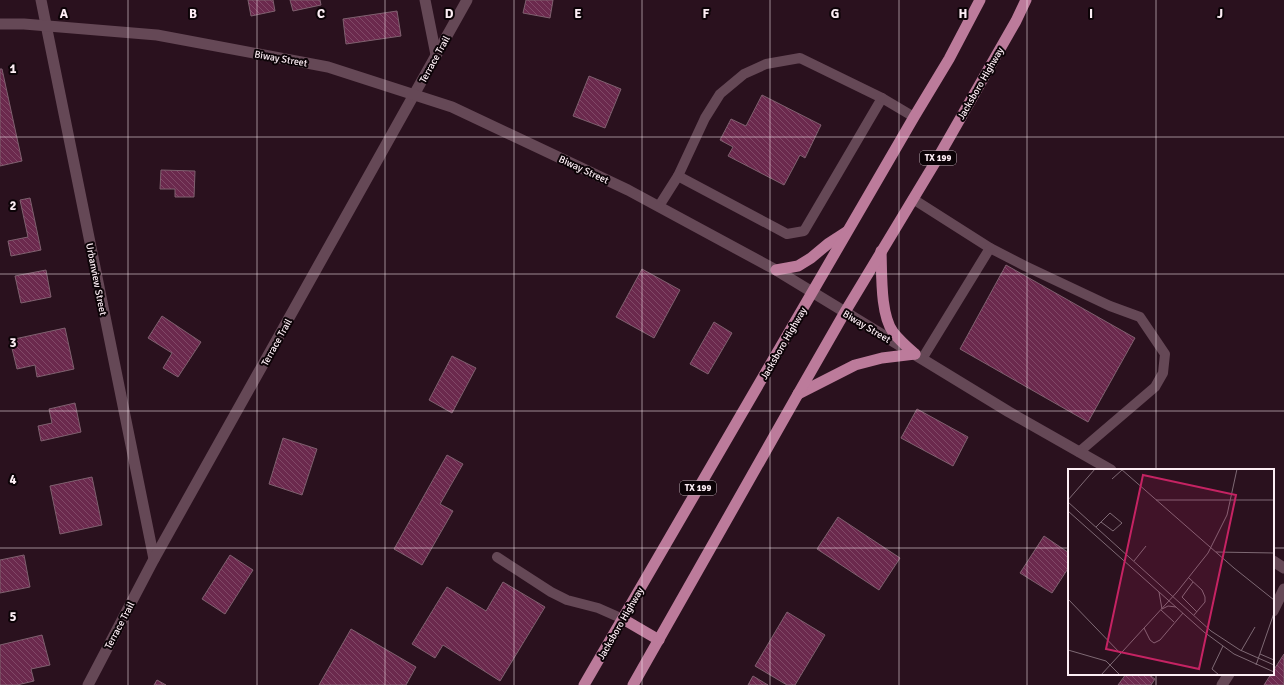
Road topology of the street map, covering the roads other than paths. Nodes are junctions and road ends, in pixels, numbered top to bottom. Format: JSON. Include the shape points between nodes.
{"nodes":[{"id":1,"x":41,"y":0,"type":"edge"},
{"id":2,"x":425,"y":0,"type":"edge"},
{"id":3,"x":467,"y":0,"type":"edge"},
{"id":4,"x":980,"y":0,"type":"edge"},
{"id":5,"x":1026,"y":0,"type":"edge"},
{"id":6,"x":0,"y":24,"type":"edge"},
{"id":7,"x":46,"y":26,"type":"junction"},
{"id":8,"x":436,"y":56,"type":"junction"},
{"id":9,"x":414,"y":94,"type":"junction"},
{"id":10,"x":882,"y":98,"type":"junction"},
{"id":11,"x":914,"y":117,"type":"junction"},
{"id":12,"x":678,"y":176,"type":"junction"},
{"id":13,"x":913,"y":199,"type":"junction"},
{"id":14,"x":659,"y":206,"type":"junction"},
{"id":15,"x":848,"y":231,"type":"junction"},
{"id":16,"x":990,"y":248,"type":"junction"},
{"id":17,"x":882,"y":251,"type":"junction"},
{"id":18,"x":776,"y":270,"type":"junction"},
{"id":19,"x":813,"y":292,"type":"junction"},
{"id":20,"x":845,"y":312,"type":"junction"},
{"id":21,"x":918,"y":357,"type":"junction"},
{"id":22,"x":798,"y":394,"type":"junction"},
{"id":23,"x":1079,"y":452,"type":"junction"},
{"id":24,"x":1109,"y":469,"type":"edge"},
{"id":25,"x":497,"y":557,"type":"dead end"},
{"id":26,"x":154,"y":559,"type":"junction"},
{"id":27,"x":1274,"y":562,"type":"edge"},
{"id":28,"x":1284,"y":568,"type":"edge"},
{"id":29,"x":1284,"y":589,"type":"edge"},
{"id":30,"x":1274,"y":609,"type":"edge"},
{"id":31,"x":623,"y":619,"type":"junction"},
{"id":32,"x":659,"y":640,"type":"junction"},
{"id":33,"x":1228,"y":675,"type":"edge"},
{"id":34,"x":88,"y":685,"type":"edge"},
{"id":35,"x":584,"y":685,"type":"edge"},
{"id":36,"x":633,"y":685,"type":"edge"},
{"id":37,"x":1222,"y":685,"type":"edge"}],
"edges":[{"from":1,"to":7,"type":"street","name":"Urbanview Street"},
{"from":2,"to":8,"type":"street"},
{"from":3,"to":8,"type":"street","name":"Terrace Trail"},
{"from":4,"to":11,"type":"main road","name":"Jacksboro Highway","number":"TX 199"},
{"from":5,"to":13,"type":"main road","name":"Jacksboro Highway","number":"TX 199"},
{"from":6,"to":7,"type":"street","name":"Biway Street"},
{"from":7,"to":9,"type":"street","name":"Biway Street","via":[[157,35],[328,67]]},
{"from":7,"to":26,"type":"street","name":"Urbanview Street"},
{"from":8,"to":9,"type":"street","name":"Terrace Trail"},
{"from":9,"to":14,"type":"street","name":"Biway Street","via":[[452,107]]},
{"from":9,"to":26,"type":"street","name":"Terrace Trail"},
{"from":10,"to":11,"type":"lane"},
{"from":10,"to":12,"type":"lane","via":[[800,58],[766,64],[744,74],[720,94],[705,118]]},
{"from":10,"to":12,"type":"lane","via":[[804,231],[786,234]]},
{"from":11,"to":15,"type":"main road","name":"Jacksboro Highway","number":"TX 199"},
{"from":12,"to":14,"type":"lane"},
{"from":13,"to":16,"type":"lane"},
{"from":13,"to":17,"type":"main road","name":"Jacksboro Highway","number":"TX 199"},
{"from":14,"to":18,"type":"street","name":"Biway Street"},
{"from":15,"to":18,"type":"main road","via":[[798,266]]},
{"from":15,"to":19,"type":"main road","name":"Jacksboro Highway","number":"TX 199"},
{"from":16,"to":21,"type":"lane"},
{"from":16,"to":23,"type":"lane","via":[[1110,306],[1140,317],[1165,354],[1163,373],[1155,387]]},
{"from":17,"to":20,"type":"main road","name":"Jacksboro Highway","number":"TX 199"},
{"from":17,"to":21,"type":"main road","via":[[886,316],[892,330]]},
{"from":18,"to":19,"type":"street","name":"Biway Street"},
{"from":19,"to":20,"type":"street","name":"Biway Street"},
{"from":19,"to":31,"type":"main road","name":"Jacksboro Highway","number":"TX 199"},
{"from":20,"to":21,"type":"street","name":"Biway Street"},
{"from":20,"to":22,"type":"main road","name":"Jacksboro Highway","number":"TX 199"},
{"from":21,"to":22,"type":"main road","via":[[882,358],[855,365]]},
{"from":21,"to":23,"type":"street","name":"Biway Street"},
{"from":22,"to":32,"type":"main road","name":"Jacksboro Highway","number":"TX 199"},
{"from":23,"to":24,"type":"street","name":"Biway Street"},
{"from":25,"to":31,"type":"lane","via":[[567,600],[598,608]]},
{"from":26,"to":34,"type":"street","name":"Terrace Trail"},
{"from":27,"to":28,"type":"street"},
{"from":29,"to":30,"type":"street"},
{"from":31,"to":32,"type":"main road"},
{"from":31,"to":35,"type":"main road","name":"Jacksboro Highway","number":"TX 199"},
{"from":32,"to":36,"type":"main road","name":"Jacksboro Highway","number":"TX 199"},
{"from":33,"to":37,"type":"street"}]}
